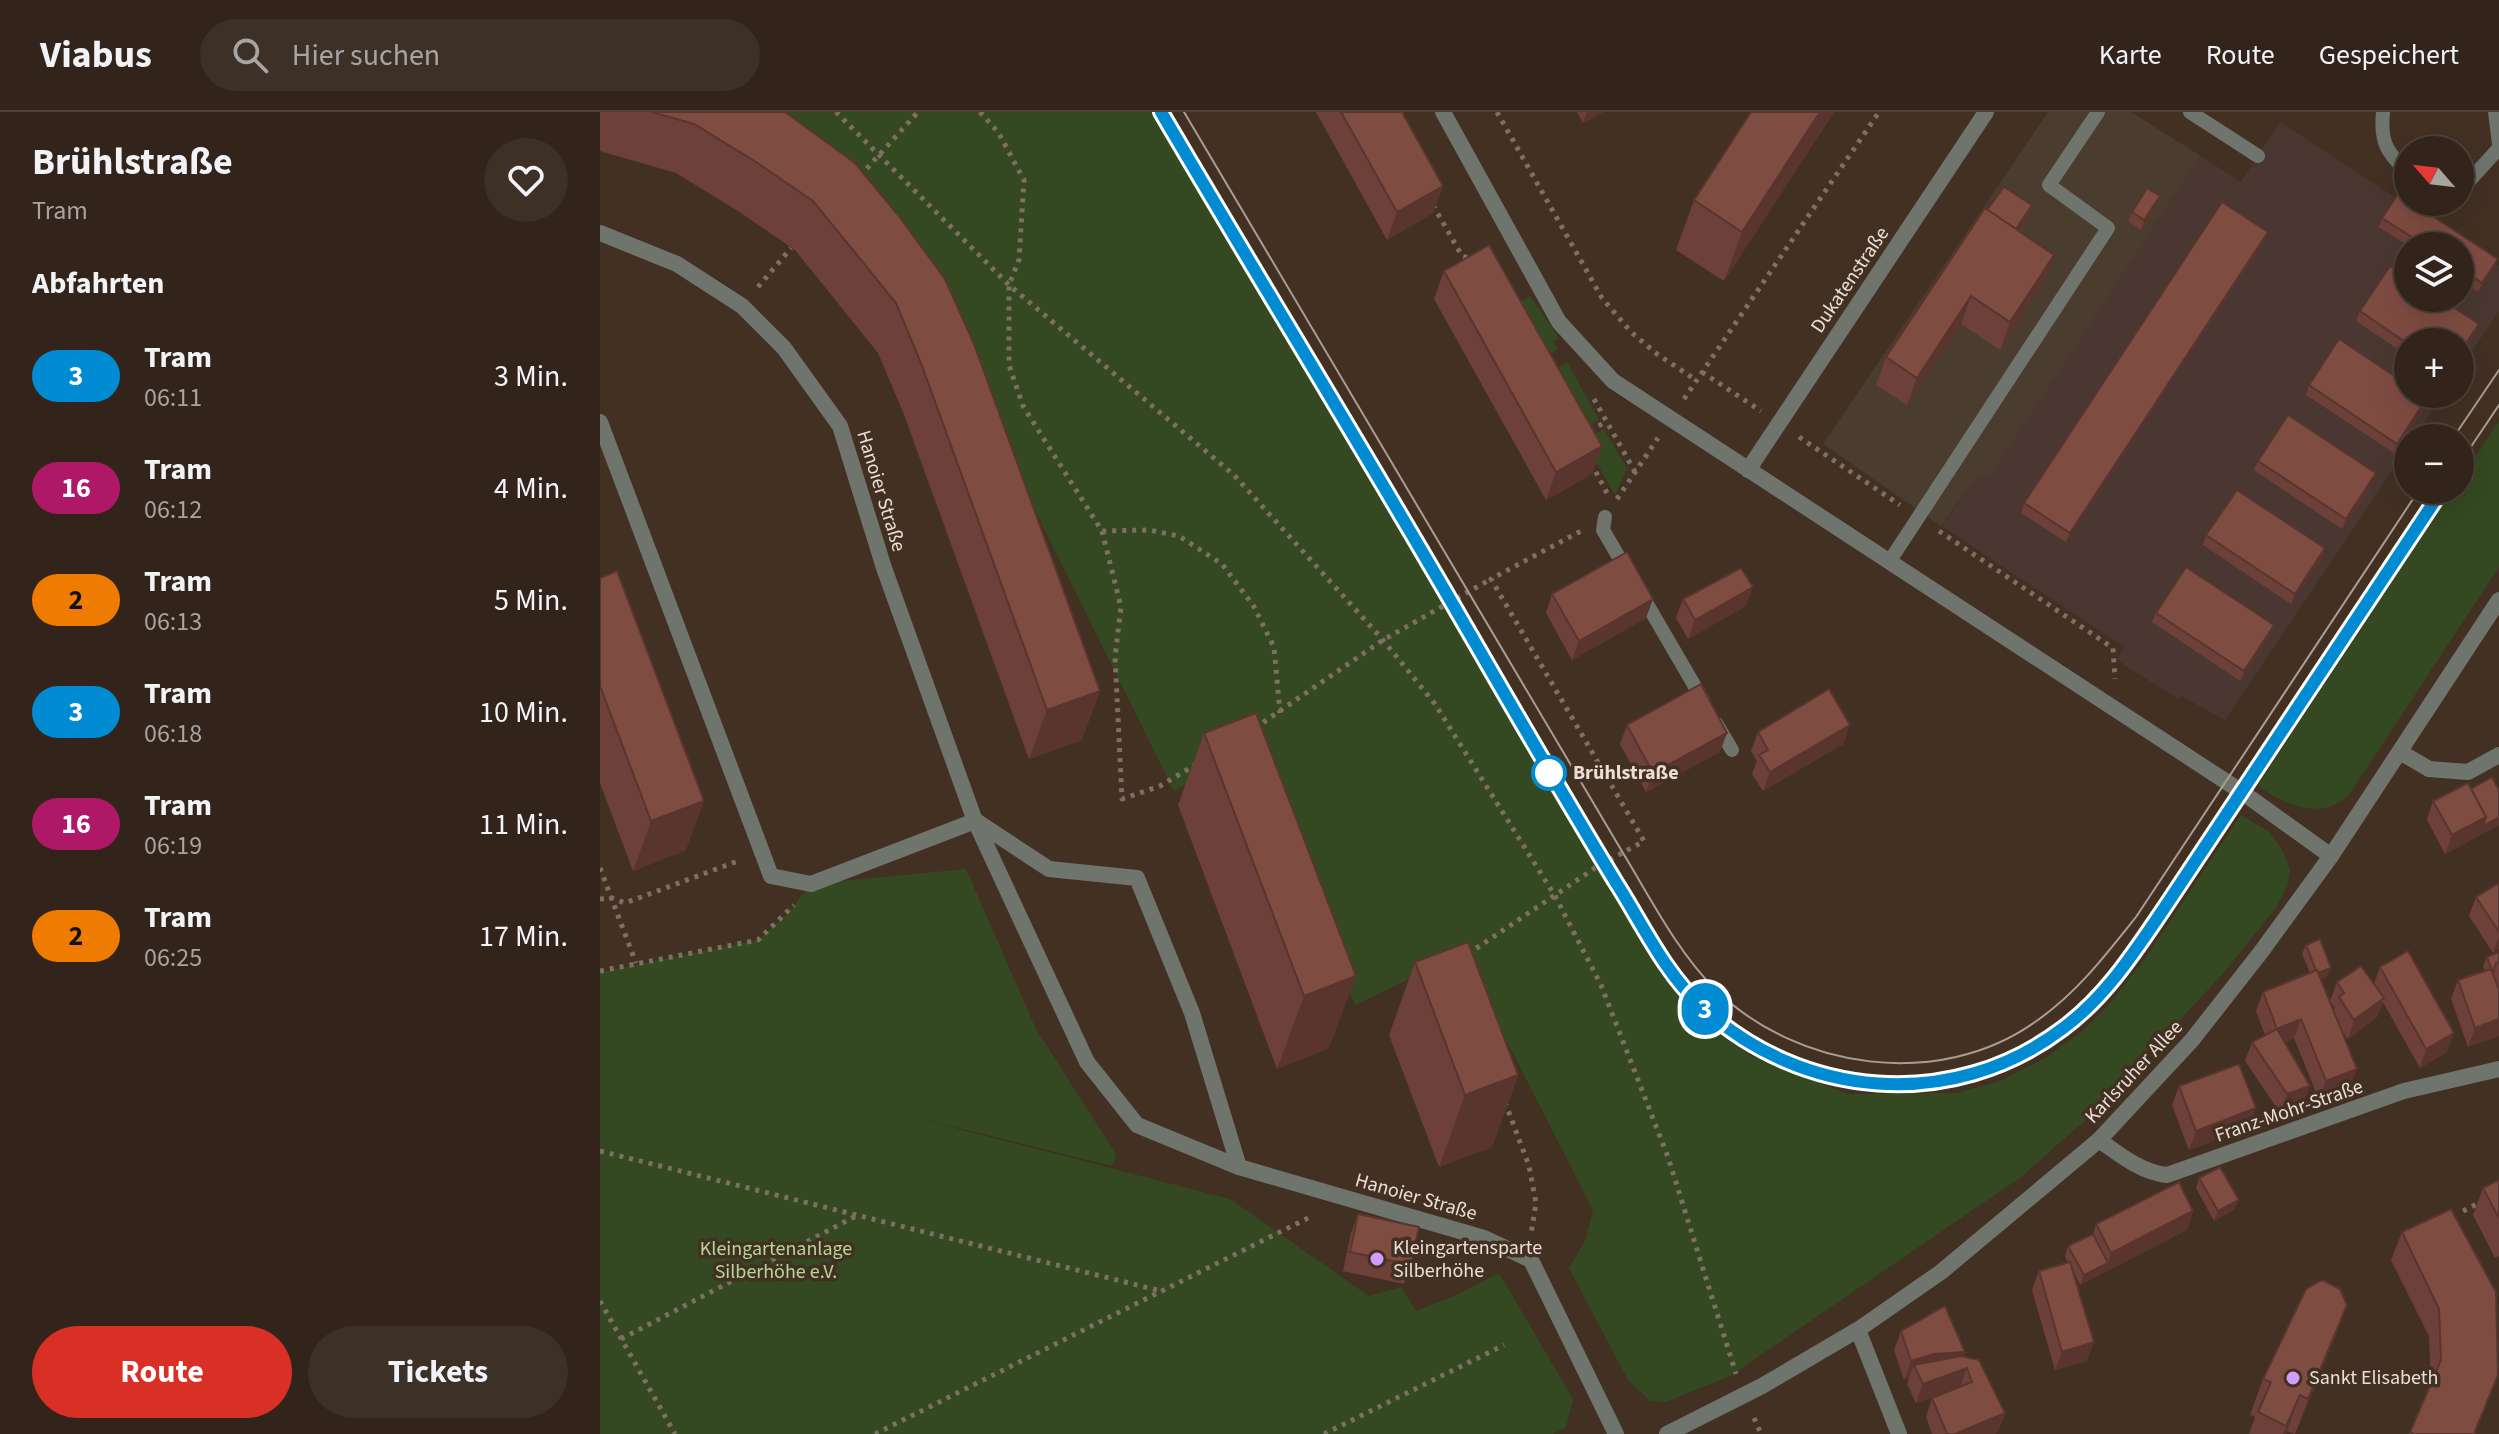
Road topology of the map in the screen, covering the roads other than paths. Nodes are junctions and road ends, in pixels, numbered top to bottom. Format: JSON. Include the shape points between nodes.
{"nodes":[{"id":1,"x":1443,"y":112,"type":"edge"},
{"id":2,"x":1986,"y":112,"type":"edge"},
{"id":3,"x":2098,"y":112,"type":"edge"},
{"id":4,"x":2190,"y":112,"type":"edge"},
{"id":5,"x":2383,"y":112,"type":"edge"},
{"id":6,"x":2495,"y":112,"type":"edge"},
{"id":7,"x":2499,"y":146,"type":"edge"},
{"id":8,"x":2258,"y":156,"type":"dead end"},
{"id":9,"x":2394,"y":158,"type":"edge"},
{"id":10,"x":2474,"y":175,"type":"edge"},
{"id":11,"x":600,"y":233,"type":"edge"},
{"id":12,"x":600,"y":422,"type":"edge"},
{"id":13,"x":1748,"y":470,"type":"junction"},
{"id":14,"x":1605,"y":517,"type":"road end"},
{"id":15,"x":1889,"y":562,"type":"junction"},
{"id":16,"x":2499,"y":600,"type":"edge"},
{"id":17,"x":1732,"y":750,"type":"dead end"},
{"id":18,"x":2400,"y":752,"type":"junction"},
{"id":19,"x":2499,"y":755,"type":"edge"},
{"id":20,"x":975,"y":821,"type":"junction"},
{"id":21,"x":2331,"y":856,"type":"junction"},
{"id":22,"x":2499,"y":1069,"type":"edge"},
{"id":23,"x":2099,"y":1140,"type":"junction"},
{"id":24,"x":1239,"y":1167,"type":"junction"},
{"id":25,"x":1858,"y":1330,"type":"junction"},
{"id":26,"x":1616,"y":1434,"type":"edge"},
{"id":27,"x":1667,"y":1434,"type":"edge"},
{"id":28,"x":1899,"y":1434,"type":"edge"}],
"edges":[{"from":1,"to":13,"type":"street","via":[[1559,322],[1613,381]]},
{"from":2,"to":13,"type":"street","name":"Dukatenstraße"},
{"from":3,"to":15,"type":"lane","via":[[2049,185],[2108,228]]},
{"from":4,"to":8,"type":"lane"},
{"from":5,"to":9,"type":"lane","via":[[2381,132]]},
{"from":6,"to":7,"type":"lane"},
{"from":7,"to":10,"type":"lane"},
{"from":11,"to":20,"type":"street","name":"Hanoier Straße","via":[[677,264],[742,306],[784,348],[840,426],[884,568]]},
{"from":12,"to":20,"type":"street","via":[[771,876],[811,884]]},
{"from":13,"to":15,"type":"street"},
{"from":14,"to":17,"type":"lane","via":[[1603,530]]},
{"from":15,"to":21,"type":"street"},
{"from":16,"to":18,"type":"street","name":"Karlsruher Allee"},
{"from":18,"to":19,"type":"street","via":[[2429,769],[2468,772]]},
{"from":18,"to":21,"type":"street","name":"Karlsruher Allee"},
{"from":20,"to":24,"type":"street","name":"Hanoier Straße","via":[[1087,1062],[1137,1125]]},
{"from":20,"to":24,"type":"street","via":[[1049,869],[1137,878],[1192,1013]]},
{"from":21,"to":23,"type":"street","name":"Karlsruher Allee","via":[[2192,1040]]},
{"from":22,"to":23,"type":"street","name":"Franz-Mohr-Straße","via":[[2404,1091],[2167,1175],[2131,1162]]},
{"from":23,"to":25,"type":"street","name":"Karlsruher Allee","via":[[1941,1272]]},
{"from":24,"to":26,"type":"street","name":"Hanoier Straße","via":[[1484,1238],[1531,1260]]},
{"from":25,"to":27,"type":"street","name":"Karlsruher Allee"},
{"from":25,"to":28,"type":"street"}]}
